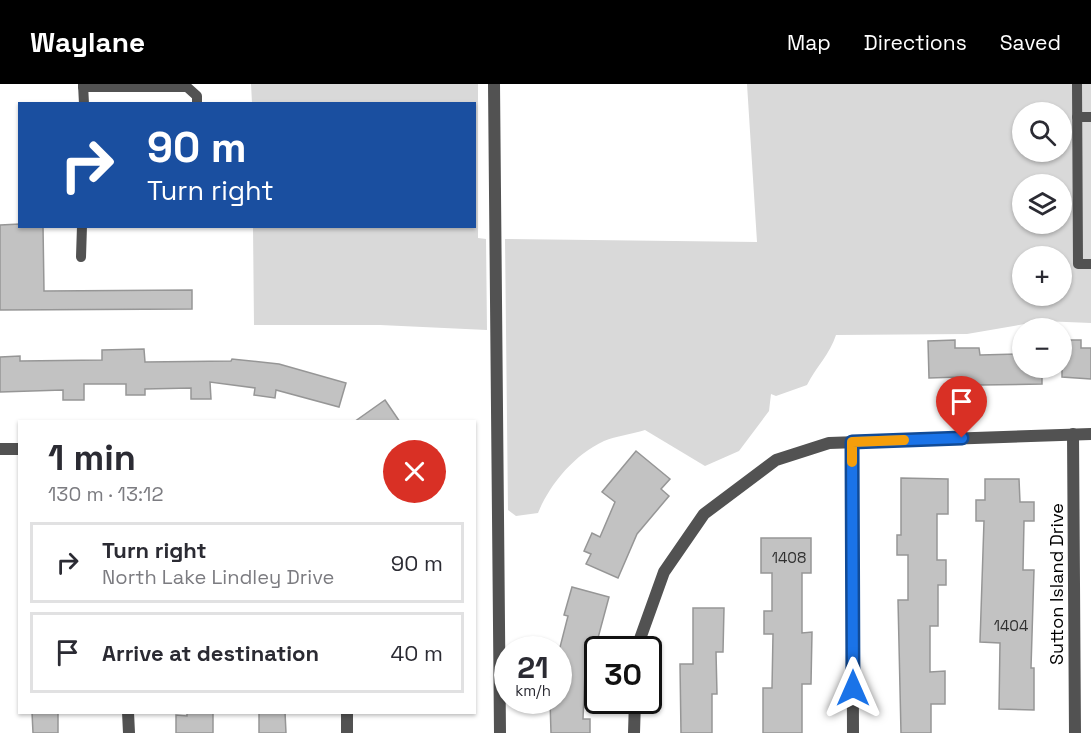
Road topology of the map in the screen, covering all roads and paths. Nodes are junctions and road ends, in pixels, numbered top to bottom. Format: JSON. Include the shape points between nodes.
{"nodes":[{"id":1,"x":495,"y":84,"type":"edge"},
{"id":2,"x":1077,"y":84,"type":"edge"},
{"id":3,"x":83,"y":86,"type":"edge"},
{"id":4,"x":84,"y":102,"type":"edge"},
{"id":5,"x":197,"y":102,"type":"edge"},
{"id":6,"x":1077,"y":117,"type":"junction"},
{"id":7,"x":1091,"y":117,"type":"edge"},
{"id":8,"x":82,"y":228,"type":"edge"},
{"id":9,"x":81,"y":257,"type":"dead end"},
{"id":10,"x":1091,"y":264,"type":"edge"},
{"id":11,"x":1073,"y":434,"type":"junction"},
{"id":12,"x":1091,"y":434,"type":"edge"},
{"id":13,"x":852,"y":442,"type":"junction"},
{"id":14,"x":0,"y":449,"type":"edge"},
{"id":15,"x":18,"y":449,"type":"edge"},
{"id":16,"x":641,"y":636,"type":"edge"},
{"id":17,"x":128,"y":714,"type":"edge"},
{"id":18,"x":347,"y":714,"type":"edge"},
{"id":19,"x":635,"y":714,"type":"edge"},
{"id":20,"x":129,"y":733,"type":"edge"},
{"id":21,"x":347,"y":733,"type":"edge"},
{"id":22,"x":500,"y":733,"type":"edge"},
{"id":23,"x":634,"y":733,"type":"edge"},
{"id":24,"x":853,"y":733,"type":"edge"},
{"id":25,"x":1075,"y":733,"type":"edge"}],
"edges":[{"from":1,"to":22,"type":"street"},
{"from":2,"to":6,"type":"lane"},
{"from":3,"to":4,"type":"lane"},
{"from":3,"to":5,"type":"lane","via":[[187,87],[197,96]]},
{"from":6,"to":7,"type":"lane"},
{"from":6,"to":10,"type":"lane","via":[[1078,264]]},
{"from":8,"to":9,"type":"lane"},
{"from":11,"to":12,"type":"street"},
{"from":11,"to":13,"type":"street"},
{"from":11,"to":25,"type":"street","name":"Sutton Island Drive"},
{"from":13,"to":16,"type":"street","via":[[829,443],[776,460],[704,514],[663,572]]},
{"from":13,"to":24,"type":"street"},
{"from":14,"to":15,"type":"street"},
{"from":17,"to":20,"type":"street"},
{"from":18,"to":21,"type":"street"},
{"from":19,"to":23,"type":"street"}]}
